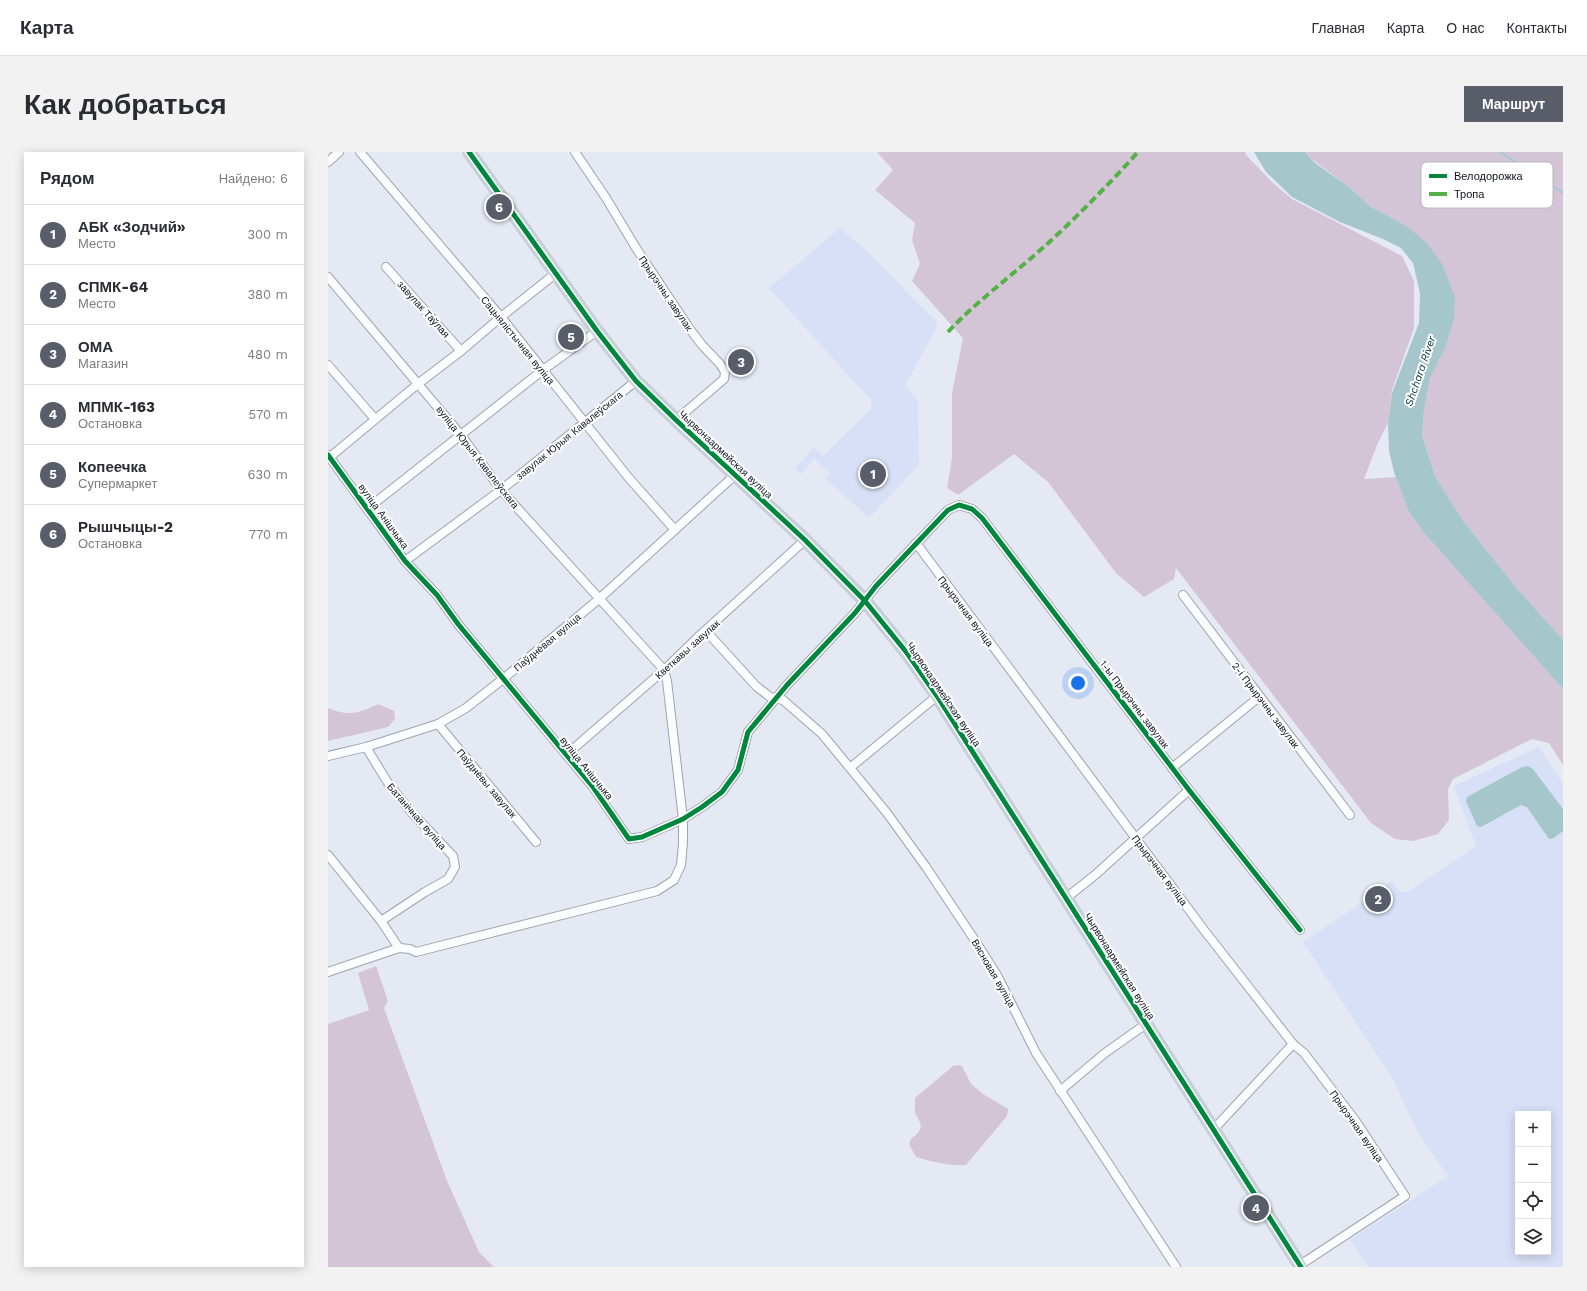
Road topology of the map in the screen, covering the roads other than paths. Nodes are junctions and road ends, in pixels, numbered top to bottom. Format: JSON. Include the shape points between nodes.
{"nodes":[{"id":1,"x":340,"y":152,"type":"edge"},
{"id":2,"x":360,"y":152,"type":"edge"},
{"id":3,"x":469,"y":152,"type":"edge"},
{"id":4,"x":575,"y":152,"type":"edge"},
{"id":5,"x":328,"y":162,"type":"edge"},
{"id":6,"x":386,"y":267,"type":"dead end"},
{"id":7,"x":555,"y":274,"type":"junction"},
{"id":8,"x":328,"y":276,"type":"edge"},
{"id":9,"x":501,"y":317,"type":"junction"},
{"id":10,"x":597,"y":331,"type":"junction"},
{"id":11,"x":461,"y":351,"type":"junction"},
{"id":12,"x":328,"y":366,"type":"edge"},
{"id":13,"x":543,"y":370,"type":"junction"},
{"id":14,"x":636,"y":381,"type":"junction"},
{"id":15,"x":418,"y":383,"type":"junction"},
{"id":16,"x":375,"y":419,"type":"junction"},
{"id":17,"x":676,"y":420,"type":"junction"},
{"id":18,"x":585,"y":423,"type":"junction"},
{"id":19,"x":461,"y":435,"type":"junction"},
{"id":20,"x":329,"y":456,"type":"edge"},
{"id":21,"x":735,"y":475,"type":"junction"},
{"id":22,"x":501,"y":490,"type":"junction"},
{"id":23,"x":367,"y":509,"type":"junction"},
{"id":24,"x":948,"y":510,"type":"joint"},
{"id":25,"x":675,"y":530,"type":"junction"},
{"id":26,"x":805,"y":540,"type":"junction"},
{"id":27,"x":916,"y":543,"type":"junction"},
{"id":28,"x":405,"y":561,"type":"junction"},
{"id":29,"x":1183,"y":595,"type":"dead end"},
{"id":30,"x":599,"y":598,"type":"junction"},
{"id":31,"x":866,"y":601,"type":"junction"},
{"id":32,"x":706,"y":631,"type":"junction"},
{"id":33,"x":664,"y":670,"type":"junction"},
{"id":34,"x":503,"y":679,"type":"junction"},
{"id":35,"x":937,"y":696,"type":"junction"},
{"id":36,"x":1259,"y":697,"type":"junction"},
{"id":37,"x":780,"y":699,"type":"junction"},
{"id":38,"x":438,"y":724,"type":"junction"},
{"id":39,"x":366,"y":747,"type":"junction"},
{"id":40,"x":566,"y":755,"type":"junction"},
{"id":41,"x":328,"y":756,"type":"edge"},
{"id":42,"x":851,"y":767,"type":"junction"},
{"id":43,"x":1172,"y":768,"type":"junction"},
{"id":44,"x":1189,"y":790,"type":"junction"},
{"id":45,"x":1350,"y":815,"type":"dead end"},
{"id":46,"x":683,"y":819,"type":"junction"},
{"id":47,"x":1136,"y":838,"type":"junction"},
{"id":48,"x":536,"y":842,"type":"dead end"},
{"id":49,"x":328,"y":856,"type":"edge"},
{"id":50,"x":1066,"y":898,"type":"junction"},
{"id":51,"x":381,"y":921,"type":"junction"},
{"id":52,"x":1300,"y":930,"type":"dead end"},
{"id":53,"x":399,"y":948,"type":"junction"},
{"id":54,"x":328,"y":972,"type":"edge"},
{"id":55,"x":1146,"y":1024,"type":"junction"},
{"id":56,"x":1293,"y":1044,"type":"junction"},
{"id":57,"x":1060,"y":1091,"type":"junction"},
{"id":58,"x":1213,"y":1130,"type":"junction"},
{"id":59,"x":1300,"y":1266,"type":"edge"},
{"id":60,"x":1176,"y":1267,"type":"edge"}],
"edges":[{"from":1,"to":5,"type":"street"},
{"from":2,"to":9,"type":"street","name":"Сацыялістычная вуліца"},
{"from":3,"to":7,"type":"highway","name":"Чырвонаармейская вуліца"},
{"from":4,"to":17,"type":"street","name":"Прырэчны завулак","via":[[689,328],[725,372],[724,379]]},
{"from":6,"to":11,"type":"street","name":"завулак Таўлая"},
{"from":7,"to":9,"type":"street"},
{"from":7,"to":10,"type":"highway","name":"Чырвонаармейская вуліца"},
{"from":8,"to":15,"type":"street","name":"вуліца Юрыя Кавалеўскага"},
{"from":9,"to":11,"type":"street"},
{"from":9,"to":13,"type":"street","name":"Сацыялістычная вуліца"},
{"from":10,"to":13,"type":"street"},
{"from":10,"to":14,"type":"highway","name":"Чырвонаармейская вуліца"},
{"from":11,"to":15,"type":"street"},
{"from":12,"to":16,"type":"street"},
{"from":13,"to":18,"type":"street","name":"Сацыялістычная вуліца"},
{"from":13,"to":19,"type":"street"},
{"from":14,"to":17,"type":"highway","name":"Чырвонаармейская вуліца"},
{"from":14,"to":18,"type":"street","name":"завулак Юрыя Кавалеўскага"},
{"from":15,"to":16,"type":"street"},
{"from":15,"to":19,"type":"street","name":"вуліца Юрыя Кавалеўскага"},
{"from":16,"to":20,"type":"street"},
{"from":17,"to":21,"type":"highway","name":"Чырвонаармейская вуліца"},
{"from":18,"to":22,"type":"street","name":"завулак Юрыя Кавалеўскага"},
{"from":18,"to":25,"type":"street","name":"Сацыялістычная вуліца"},
{"from":19,"to":22,"type":"street","name":"вуліца Юрыя Кавалеўскага"},
{"from":19,"to":23,"type":"street"},
{"from":20,"to":23,"type":"street","name":"вуліца Анішчыка"},
{"from":21,"to":25,"type":"street","name":"Паўднёвая вуліца"},
{"from":21,"to":26,"type":"highway","name":"Чырвонаармейская вуліца"},
{"from":22,"to":28,"type":"street","name":"завулак Юрыя Кавалеўскага"},
{"from":22,"to":30,"type":"street","name":"вуліца Юрыя Кавалеўскага"},
{"from":23,"to":28,"type":"street","name":"вуліца Анішчыка"},
{"from":24,"to":27,"type":"street","name":"вуліца Анішчыка"},
{"from":24,"to":43,"type":"street","name":"1-ы Прырэчны завулак","via":[[959,505],[972,509],[982,518]]},
{"from":25,"to":30,"type":"street","name":"Паўднёвая вуліца"},
{"from":26,"to":31,"type":"highway","name":"Чырвонаармейская вуліца"},
{"from":26,"to":32,"type":"street","name":"Кветкавы завулак"},
{"from":27,"to":31,"type":"street","name":"вуліца Анішчыка","via":[[876,586]]},
{"from":27,"to":47,"type":"street","name":"Прырэчная вуліца"},
{"from":28,"to":34,"type":"street","name":"вуліца Анішчыка","via":[[437,595]]},
{"from":29,"to":36,"type":"street","name":"2-і Прырэчны завулак"},
{"from":30,"to":33,"type":"street","name":"вуліца Юрыя Кавалеўскага"},
{"from":30,"to":34,"type":"street","name":"Паўднёвая вуліца"},
{"from":31,"to":35,"type":"highway","name":"Чырвонаармейская вуліца","via":[[908,653]]},
{"from":31,"to":37,"type":"street","name":"вуліца Анішчыка","via":[[786,685]]},
{"from":32,"to":33,"type":"street","name":"Кветкавы завулак"},
{"from":32,"to":37,"type":"street","name":"Вясновая вуліца","via":[[756,686],[770,697]]},
{"from":33,"to":40,"type":"street","name":"Кветкавы завулак"},
{"from":33,"to":46,"type":"street"},
{"from":34,"to":38,"type":"street","name":"Паўднёвая вуліца","via":[[466,708]]},
{"from":34,"to":40,"type":"street","name":"вуліца Анішчыка"},
{"from":35,"to":42,"type":"street"},
{"from":35,"to":50,"type":"highway","name":"Чырвонаармейская вуліца"},
{"from":36,"to":43,"type":"street"},
{"from":36,"to":45,"type":"street","name":"2-і Прырэчны завулак"},
{"from":37,"to":42,"type":"street","name":"Вясновая вуліца","via":[[822,734]]},
{"from":37,"to":46,"type":"street","name":"вуліца Анішчыка","via":[[748,732],[738,770],[722,792]]},
{"from":38,"to":39,"type":"street","name":"Паўднёвая вуліца"},
{"from":38,"to":48,"type":"street","name":"Паўднёвы завулак"},
{"from":39,"to":41,"type":"street","name":"Паўднёвая вуліца"},
{"from":39,"to":51,"type":"street","name":"Батанічная вуліца","via":[[388,783],[407,807],[453,856],[455,867],[448,879]]},
{"from":40,"to":46,"type":"street","name":"вуліца Анішчыка","via":[[593,787],[629,839],[642,837]]},
{"from":42,"to":57,"type":"street","name":"Вясновая вуліца","via":[[887,813],[976,942],[998,977],[1036,1053]]},
{"from":43,"to":44,"type":"street","name":"1-ы Прырэчны завулак"},
{"from":44,"to":47,"type":"street"},
{"from":44,"to":52,"type":"street","name":"1-ы Прырэчны завулак"},
{"from":46,"to":53,"type":"street","via":[[680,864],[674,880],[657,891],[416,952]]},
{"from":47,"to":50,"type":"street"},
{"from":47,"to":56,"type":"street","name":"Прырэчная вуліца"},
{"from":49,"to":51,"type":"street"},
{"from":50,"to":55,"type":"highway","name":"Чырвонаармейская вуліца"},
{"from":51,"to":53,"type":"street"},
{"from":53,"to":54,"type":"street"},
{"from":55,"to":57,"type":"street","via":[[1105,1052]]},
{"from":55,"to":58,"type":"highway","name":"Чырвонаармейская вуліца"},
{"from":56,"to":58,"type":"street"},
{"from":56,"to":59,"type":"street","name":"Прырэчная вуліца","via":[[1304,1053],[1355,1120],[1405,1196]]},
{"from":57,"to":60,"type":"street","name":"Вясновая вуліца"},
{"from":58,"to":59,"type":"highway","name":"Чырвонаармейская вуліца"}]}
